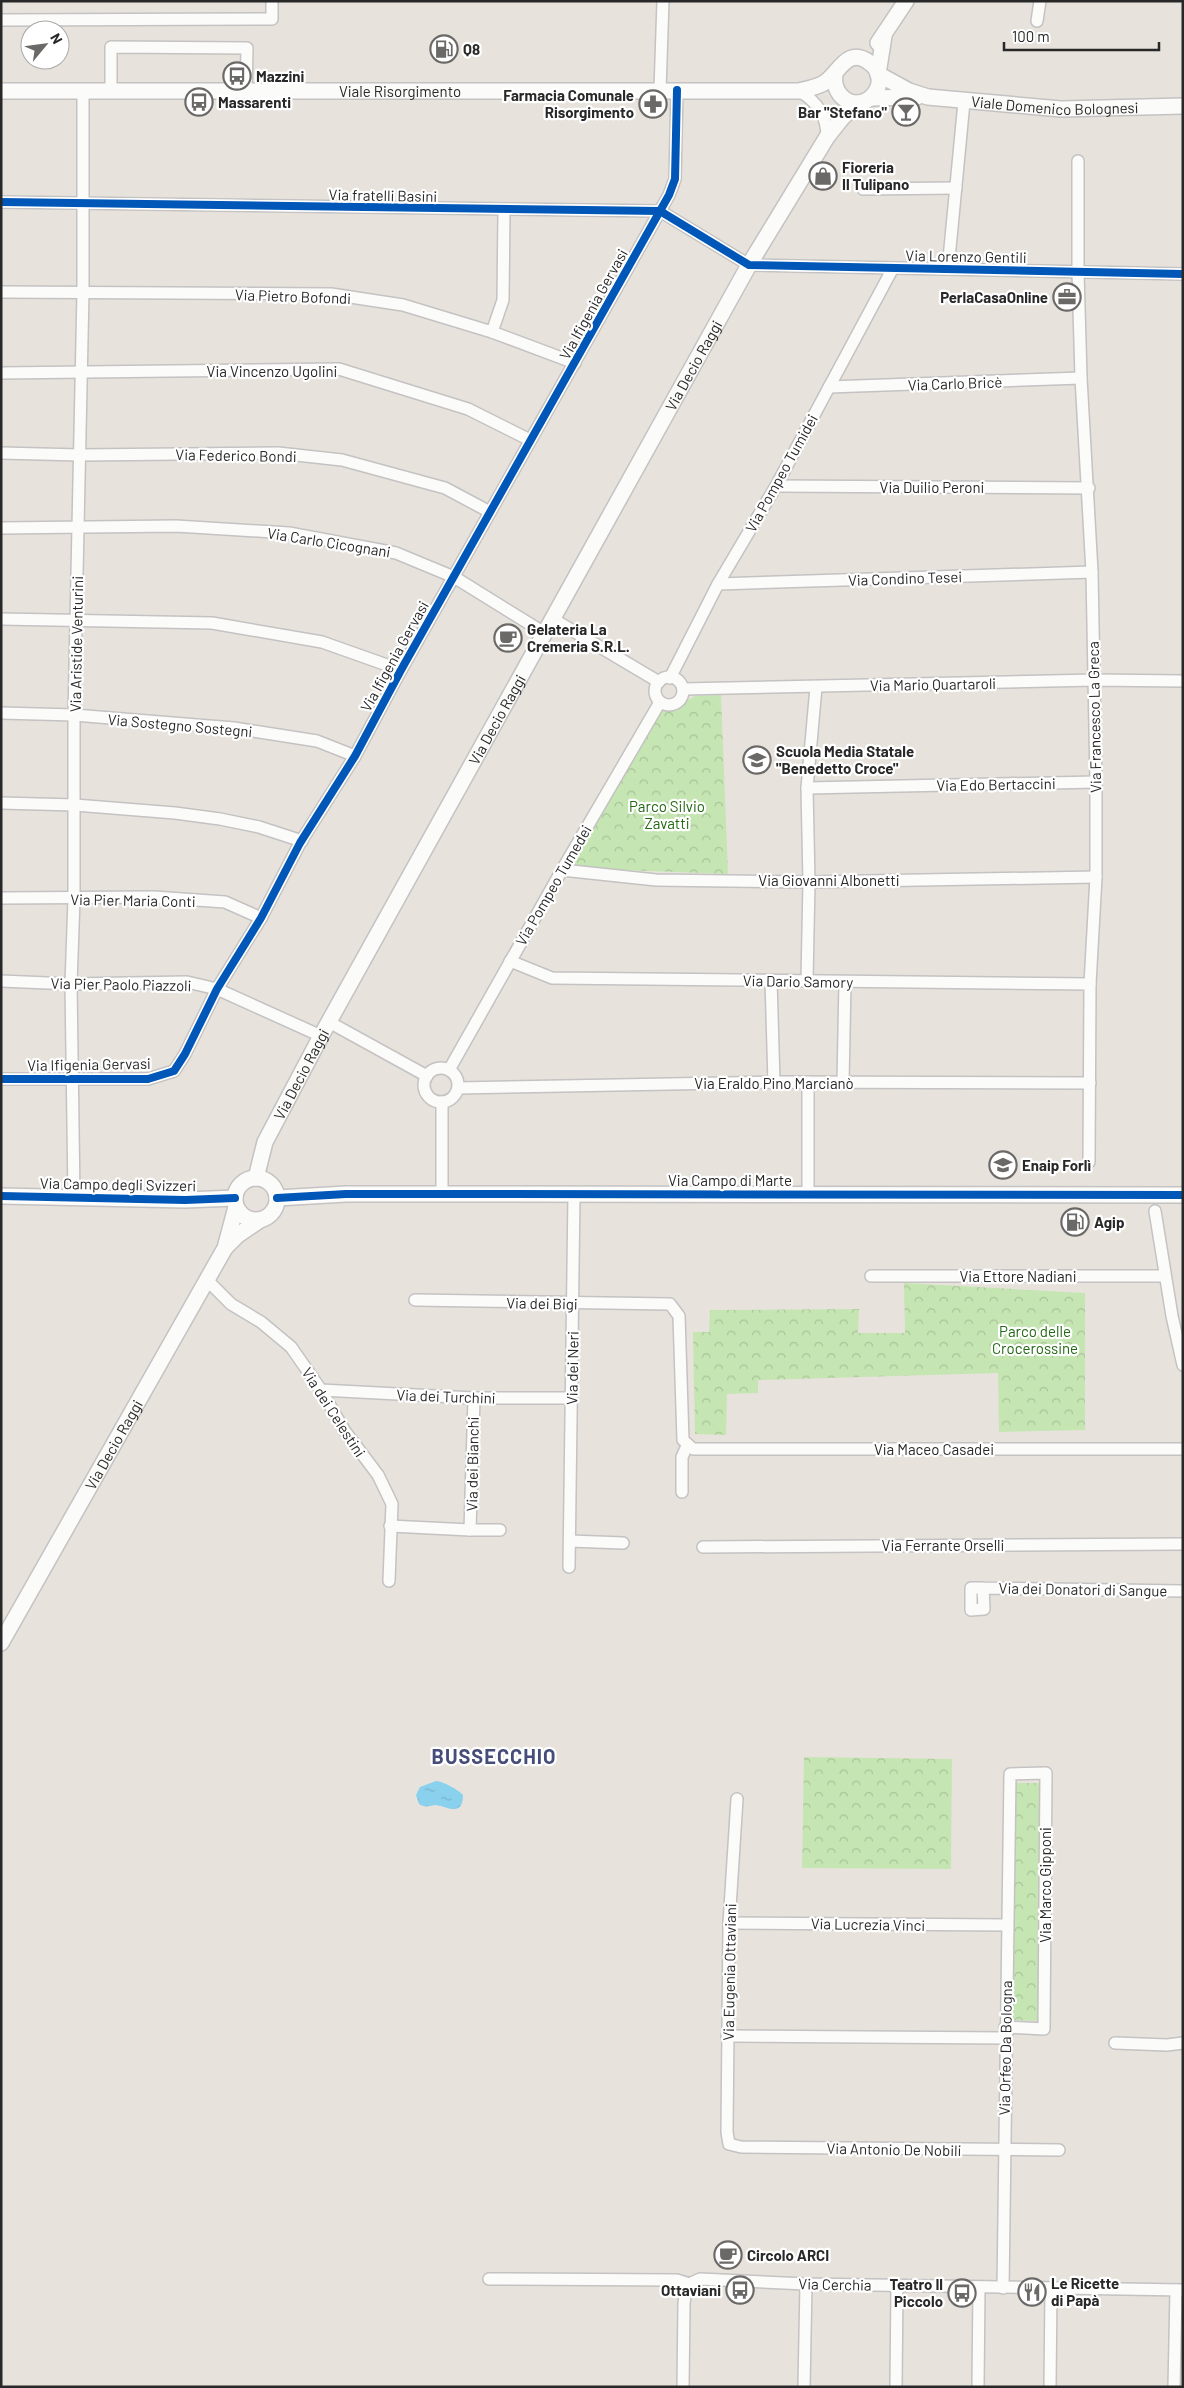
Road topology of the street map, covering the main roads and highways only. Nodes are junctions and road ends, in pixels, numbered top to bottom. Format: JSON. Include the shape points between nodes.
{"nodes":[{"id":1,"x":906,"y":1,"type":"edge"},
{"id":2,"x":884,"y":36,"type":"junction"},
{"id":3,"x":855,"y":58,"type":"junction"},
{"id":4,"x":878,"y":74,"type":"junction"},
{"id":5,"x":835,"y":75,"type":"junction"},
{"id":6,"x":1,"y":90,"type":"edge"},
{"id":7,"x":799,"y":91,"type":"junction"},
{"id":8,"x":840,"y":95,"type":"junction"},
{"id":9,"x":928,"y":97,"type":"junction"},
{"id":10,"x":864,"y":100,"type":"junction"},
{"id":11,"x":1183,"y":106,"type":"edge"},
{"id":12,"x":827,"y":137,"type":"junction"},
{"id":13,"x":256,"y":1178,"type":"junction"},
{"id":14,"x":1183,"y":1195,"type":"edge"},
{"id":15,"x":1,"y":1196,"type":"edge"},
{"id":16,"x":277,"y":1198,"type":"junction"},
{"id":17,"x":235,"y":1202,"type":"junction"},
{"id":18,"x":260,"y":1220,"type":"junction"},
{"id":19,"x":225,"y":1248,"type":"junction"},
{"id":20,"x":1,"y":1643,"type":"edge"}],
"edges":[{"from":1,"to":2,"type":"main road","name":"Via Decio Raggi"},
{"from":2,"to":3,"type":"main road","name":"Via Decio Raggi","via":[[864,56]]},
{"from":2,"to":4,"type":"main road","name":"Via Decio Raggi"},
{"from":3,"to":4,"type":"main road","via":[[869,62]]},
{"from":3,"to":5,"type":"main road","name":"Via Decio Raggi","via":[[842,63]]},
{"from":4,"to":9,"type":"main road","name":"Viale Domenico Bolognesi"},
{"from":4,"to":10,"type":"main road","name":"Via Decio Raggi","via":[[877,89]]},
{"from":5,"to":7,"type":"main road","name":"Viale Risorgimento","via":[[824,83]]},
{"from":5,"to":8,"type":"main road","name":"Via Decio Raggi"},
{"from":6,"to":7,"type":"main road","name":"Viale Risorgimento"},
{"from":7,"to":8,"type":"main road","name":"Viale Risorgimento"},
{"from":8,"to":10,"type":"main road"},
{"from":8,"to":12,"type":"main road","name":"Via Decio Raggi"},
{"from":9,"to":10,"type":"main road","name":"Viale Domenico Bolognesi"},
{"from":9,"to":11,"type":"main road","name":"Viale Domenico Bolognesi","via":[[1061,109]]},
{"from":10,"to":12,"type":"main road","name":"Via Decio Raggi","via":[[842,118]]},
{"from":12,"to":13,"type":"main road","name":"Via Decio Raggi","via":[[749,265],[321,1036],[265,1142]]},
{"from":13,"to":16,"type":"main road","via":[[272,1186]]},
{"from":13,"to":17,"type":"main road","via":[[244,1182],[236,1192]]},
{"from":14,"to":16,"type":"main road","name":"Via Campo di Marte","via":[[346,1194]]},
{"from":15,"to":17,"type":"main road","name":"Via Campo degli Svizzeri"},
{"from":16,"to":18,"type":"main road","via":[[274,1209]]},
{"from":17,"to":18,"type":"main road","via":[[239,1212],[248,1219]]},
{"from":17,"to":19,"type":"main road","name":"Via Decio Raggi"},
{"from":18,"to":19,"type":"main road","name":"Via Decio Raggi"},
{"from":19,"to":20,"type":"main road","name":"Via Decio Raggi"}]}
